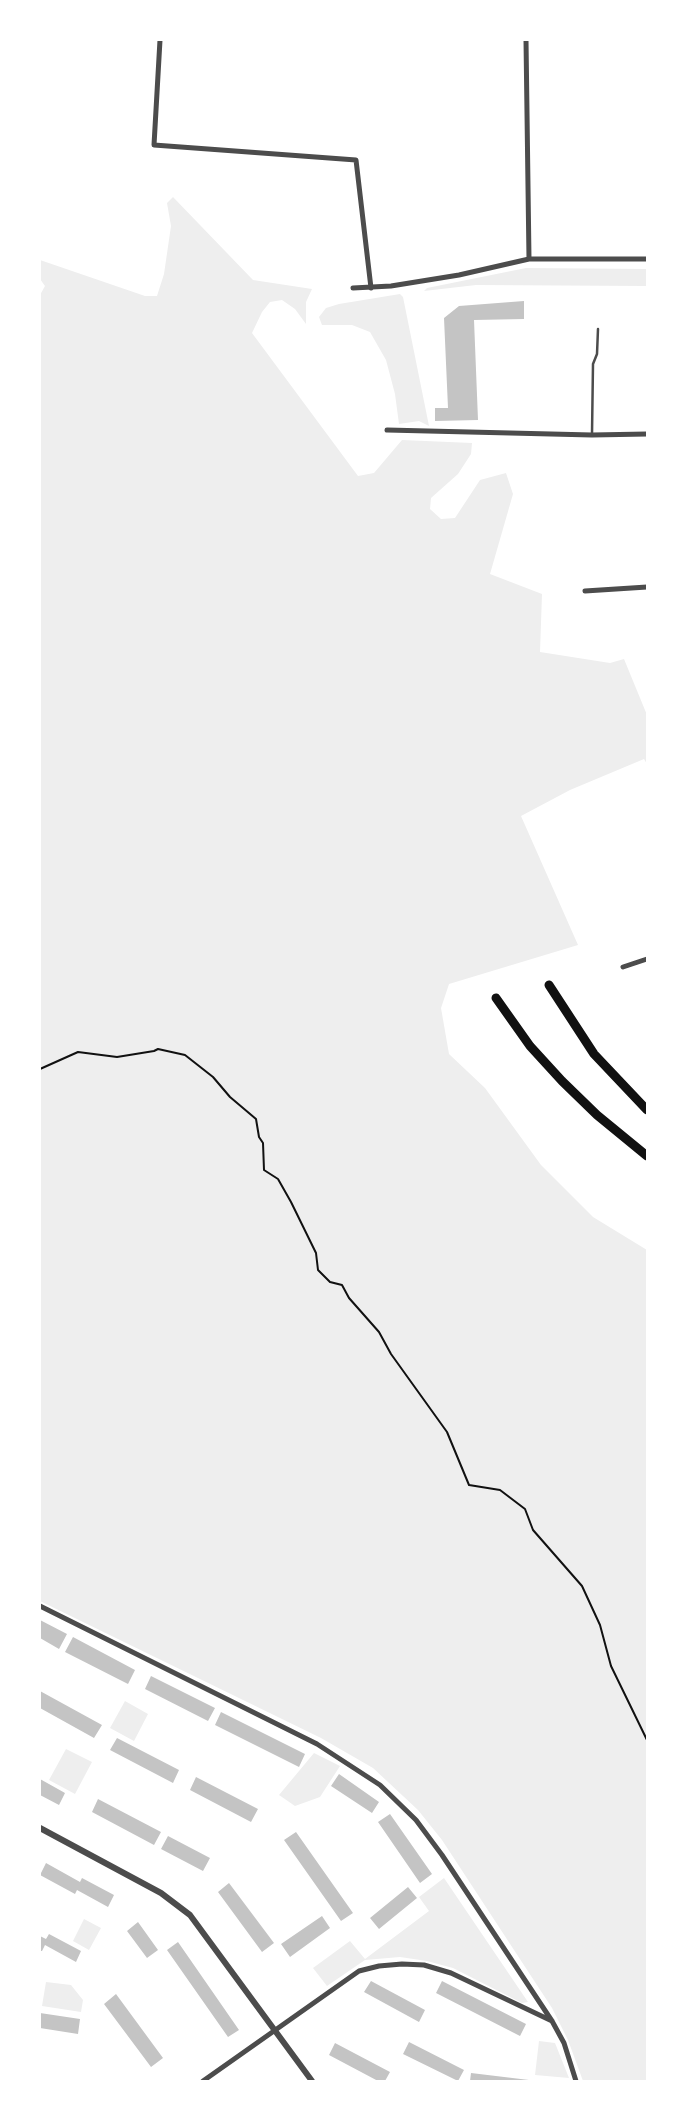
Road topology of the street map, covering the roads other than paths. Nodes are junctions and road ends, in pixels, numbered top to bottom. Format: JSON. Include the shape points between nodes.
{"nodes":[{"id":1,"x":160,"y":40,"type":"edge"},
{"id":2,"x":526,"y":40,"type":"edge"},
{"id":3,"x":529,"y":259,"type":"junction"},
{"id":4,"x":647,"y":259,"type":"edge"},
{"id":5,"x":353,"y":288,"type":"dead end"},
{"id":6,"x":371,"y":288,"type":"junction"},
{"id":7,"x":598,"y":329,"type":"dead end"},
{"id":8,"x":387,"y":430,"type":"dead end"},
{"id":9,"x":647,"y":434,"type":"edge"},
{"id":10,"x":592,"y":435,"type":"junction"},
{"id":11,"x":647,"y":587,"type":"edge"},
{"id":12,"x":586,"y":592,"type":"dead end"},
{"id":13,"x":647,"y":959,"type":"edge"},
{"id":14,"x":623,"y":967,"type":"dead end"},
{"id":15,"x":549,"y":986,"type":"dead end"},
{"id":16,"x":496,"y":998,"type":"dead end"},
{"id":17,"x":647,"y":1110,"type":"edge"},
{"id":18,"x":647,"y":1156,"type":"edge"},
{"id":19,"x":40,"y":1606,"type":"edge"},
{"id":20,"x":40,"y":1828,"type":"edge"},
{"id":21,"x":552,"y":2021,"type":"junction"},
{"id":22,"x":274,"y":2031,"type":"junction"},
{"id":23,"x":203,"y":2081,"type":"edge"},
{"id":24,"x":312,"y":2081,"type":"edge"},
{"id":25,"x":576,"y":2081,"type":"edge"}],
"edges":[{"from":1,"to":6,"type":"street","via":[[154,145],[356,160]]},
{"from":2,"to":3,"type":"street"},
{"from":3,"to":4,"type":"street"},
{"from":3,"to":6,"type":"street","via":[[459,275]]},
{"from":5,"to":6,"type":"street"},
{"from":7,"to":10,"type":"lane","via":[[597,354],[593,364]]},
{"from":8,"to":10,"type":"street"},
{"from":9,"to":10,"type":"street"},
{"from":11,"to":12,"type":"street"},
{"from":13,"to":14,"type":"street"},
{"from":15,"to":17,"type":"highway","via":[[594,1054]]},
{"from":16,"to":18,"type":"highway","via":[[530,1046],[562,1081]]},
{"from":19,"to":21,"type":"street","via":[[317,1744],[380,1784],[416,1820],[442,1855]]},
{"from":20,"to":22,"type":"street","via":[[161,1893],[190,1915]]},
{"from":21,"to":22,"type":"street","via":[[451,1973],[424,1965],[402,1964],[359,1971]]},
{"from":21,"to":25,"type":"street","via":[[564,2043]]},
{"from":22,"to":23,"type":"street"},
{"from":22,"to":24,"type":"street"}]}
